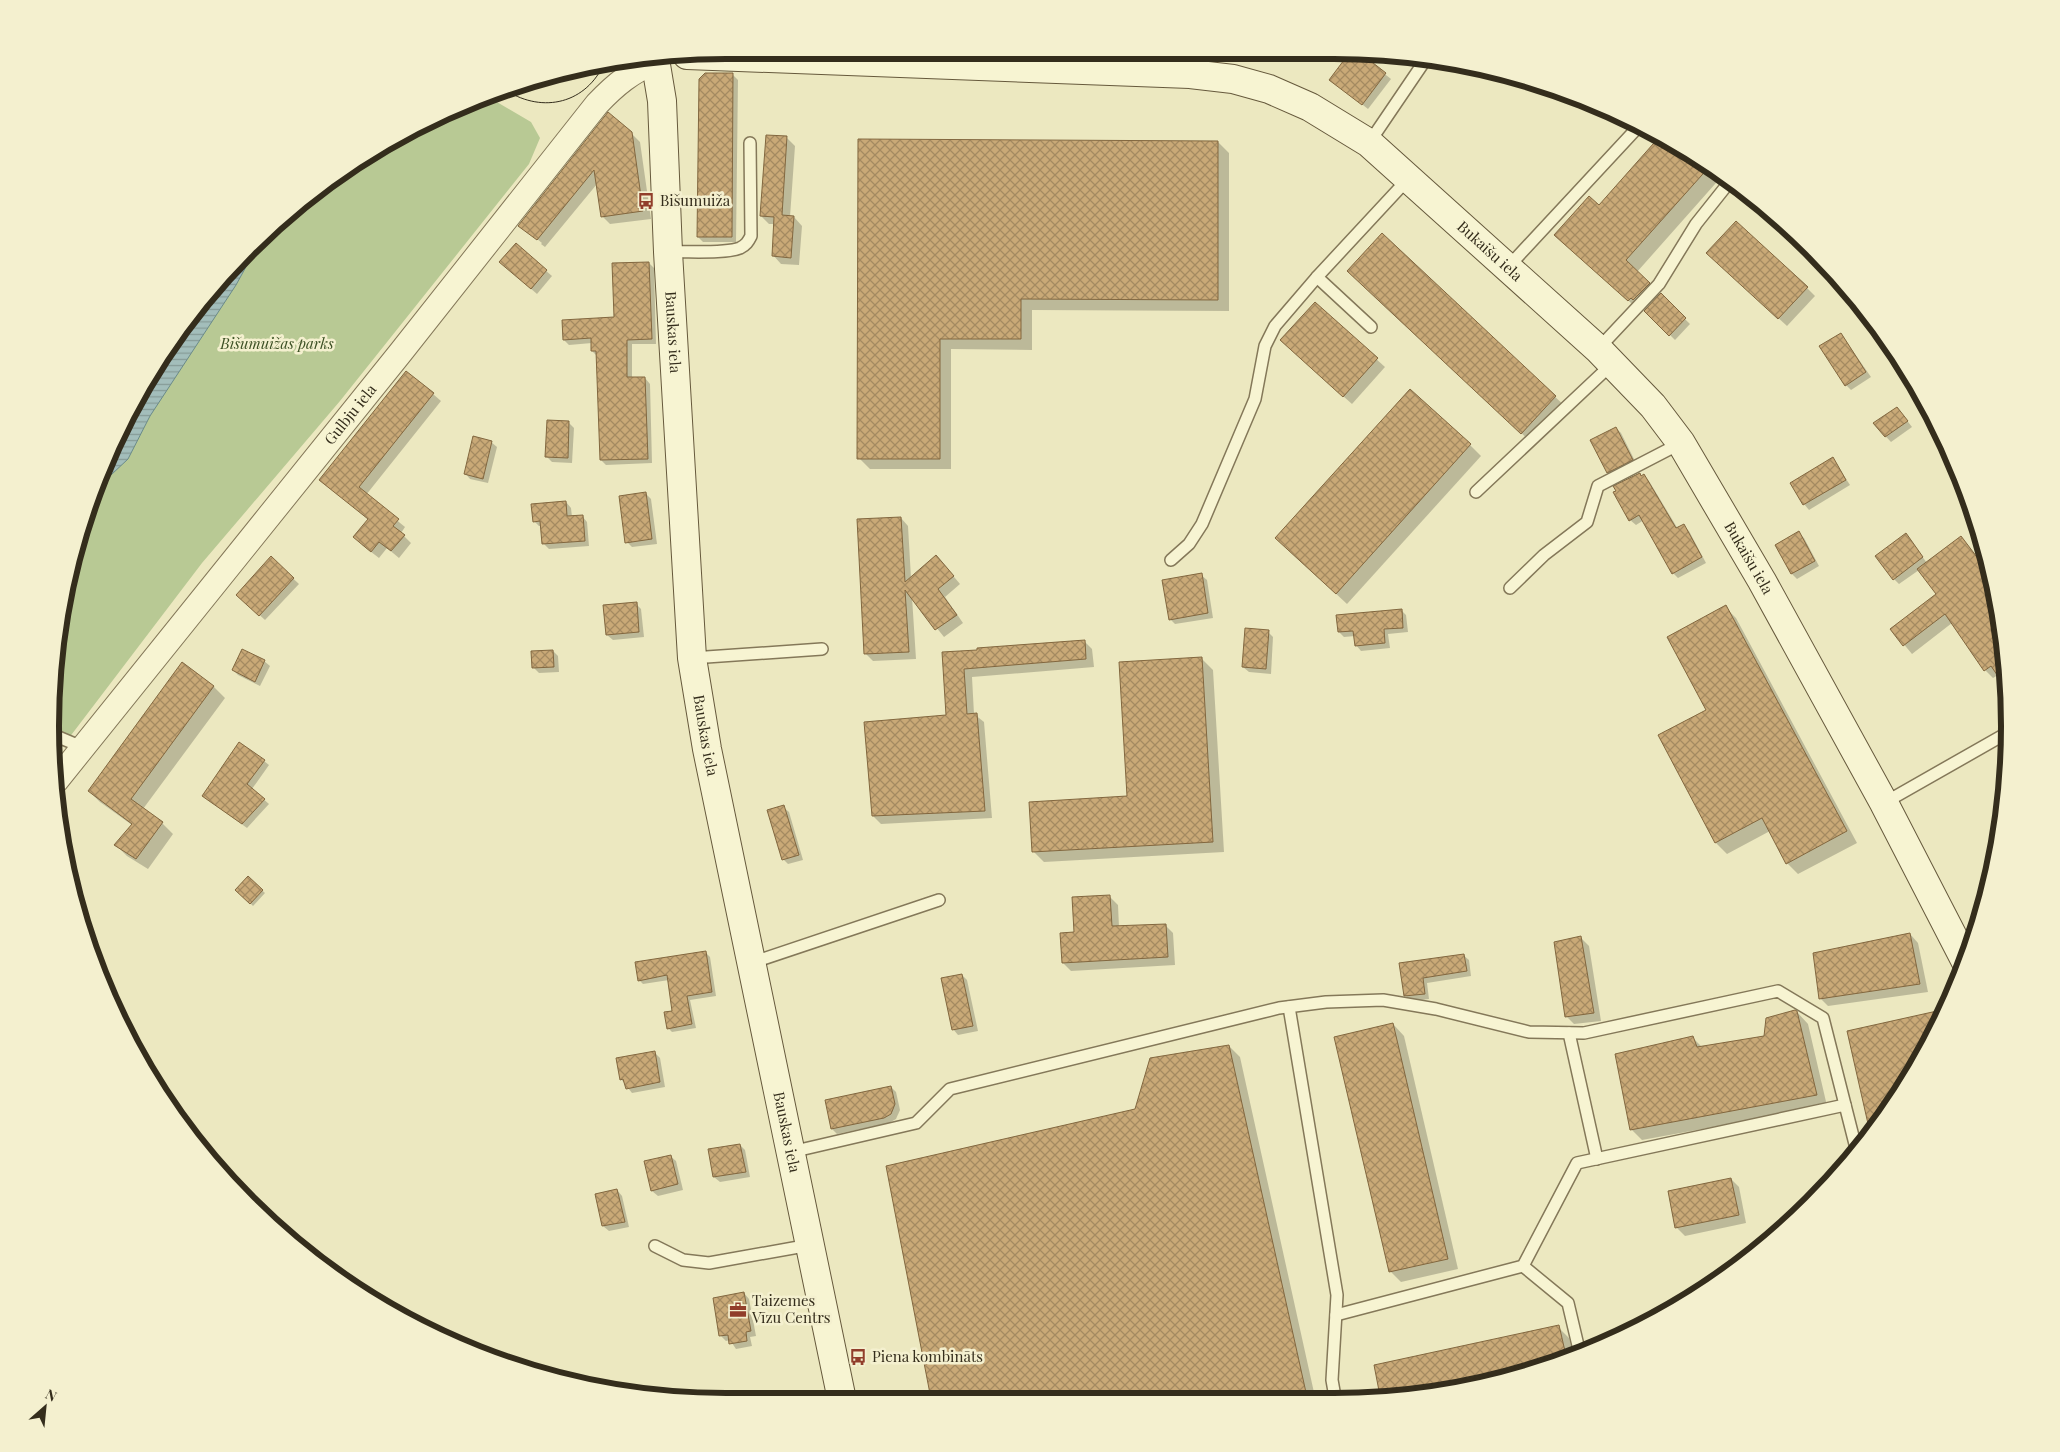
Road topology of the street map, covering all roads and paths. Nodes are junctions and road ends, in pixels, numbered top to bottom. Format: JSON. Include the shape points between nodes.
{"nodes":[{"id":1,"x":793,"y":59,"type":"edge"},
{"id":2,"x":660,"y":62,"type":"edge"},
{"id":3,"x":653,"y":63,"type":"edge"},
{"id":4,"x":1422,"y":64,"type":"edge"},
{"id":5,"x":1635,"y":131,"type":"edge"},
{"id":6,"x":750,"y":143,"type":"dead end"},
{"id":7,"x":1369,"y":143,"type":"junction"},
{"id":8,"x":1410,"y":178,"type":"junction"},
{"id":9,"x":1726,"y":186,"type":"edge"},
{"id":10,"x":668,"y":252,"type":"junction"},
{"id":11,"x":1508,"y":267,"type":"junction"},
{"id":12,"x":1317,"y":277,"type":"junction"},
{"id":13,"x":1371,"y":327,"type":"dead end"},
{"id":14,"x":1605,"y":356,"type":"junction"},
{"id":15,"x":1681,"y":444,"type":"junction"},
{"id":16,"x":1476,"y":492,"type":"dead end"},
{"id":17,"x":1171,"y":560,"type":"dead end"},
{"id":18,"x":1510,"y":588,"type":"dead end"},
{"id":19,"x":822,"y":649,"type":"dead end"},
{"id":20,"x":692,"y":658,"type":"junction"},
{"id":21,"x":2001,"y":736,"type":"edge"},
{"id":22,"x":59,"y":738,"type":"edge"},
{"id":23,"x":82,"y":748,"type":"junction"},
{"id":24,"x":60,"y":775,"type":"edge"},
{"id":25,"x":1884,"y":802,"type":"junction"},
{"id":26,"x":939,"y":900,"type":"dead end"},
{"id":27,"x":1961,"y":952,"type":"edge"},
{"id":28,"x":751,"y":963,"type":"junction"},
{"id":29,"x":1289,"y":1007,"type":"junction"},
{"id":30,"x":1568,"y":1033,"type":"junction"},
{"id":31,"x":1845,"y":1105,"type":"junction"},
{"id":32,"x":1855,"y":1143,"type":"edge"},
{"id":33,"x":790,"y":1152,"type":"junction"},
{"id":34,"x":1597,"y":1159,"type":"junction"},
{"id":35,"x":810,"y":1245,"type":"junction"},
{"id":36,"x":654,"y":1246,"type":"dead end"},
{"id":37,"x":1523,"y":1266,"type":"junction"},
{"id":38,"x":1336,"y":1315,"type":"junction"},
{"id":39,"x":1578,"y":1346,"type":"edge"},
{"id":40,"x":841,"y":1393,"type":"edge"},
{"id":41,"x":1334,"y":1393,"type":"edge"}],
"edges":[{"from":1,"to":7,"type":"street","name":"Bukaišu iela","via":[[1190,74],[1232,79],[1270,89],[1310,107]]},
{"from":2,"to":10,"type":"street","name":"Bauskas iela"},
{"from":3,"to":23,"type":"street","name":"Gulbju iela","via":[[623,79],[597,104],[390,367]]},
{"from":4,"to":7,"type":"lane"},
{"from":5,"to":11,"type":"lane"},
{"from":6,"to":10,"type":"lane","via":[[751,236],[747,244],[725,250]]},
{"from":7,"to":8,"type":"street","name":"Bukaišu iela"},
{"from":8,"to":11,"type":"street","name":"Bukaišu iela"},
{"from":8,"to":12,"type":"lane"},
{"from":9,"to":14,"type":"lane","via":[[1696,224],[1659,284]]},
{"from":10,"to":20,"type":"street","name":"Bauskas iela"},
{"from":11,"to":14,"type":"street","name":"Bukaišu iela"},
{"from":12,"to":13,"type":"lane"},
{"from":12,"to":17,"type":"lane","via":[[1275,326],[1265,346],[1255,399],[1202,524],[1189,544]]},
{"from":14,"to":15,"type":"street","name":"Bukaišu iela","via":[[1653,406]]},
{"from":14,"to":16,"type":"lane"},
{"from":15,"to":18,"type":"lane","via":[[1598,486],[1587,522],[1544,555]]},
{"from":15,"to":25,"type":"street","name":"Bukaišu iela","via":[[1762,581]]},
{"from":19,"to":20,"type":"lane"},
{"from":20,"to":28,"type":"street","name":"Bauskas iela","via":[[707,749]]},
{"from":21,"to":25,"type":"lane"},
{"from":22,"to":23,"type":"lane"},
{"from":23,"to":24,"type":"street","name":"Gulbju iela"},
{"from":25,"to":27,"type":"street","name":"Bukaišu iela"},
{"from":26,"to":28,"type":"lane"},
{"from":28,"to":33,"type":"street","name":"Bauskas iela"},
{"from":29,"to":30,"type":"lane","via":[[1383,1000],[1530,1032]]},
{"from":29,"to":33,"type":"lane","via":[[950,1089],[916,1123]]},
{"from":29,"to":38,"type":"lane","via":[[1337,1295]]},
{"from":30,"to":31,"type":"lane","via":[[1584,1034],[1778,991],[1823,1018]]},
{"from":30,"to":34,"type":"lane"},
{"from":31,"to":32,"type":"lane"},
{"from":31,"to":34,"type":"lane"},
{"from":33,"to":35,"type":"street","name":"Bauskas iela"},
{"from":34,"to":37,"type":"lane","via":[[1577,1163]]},
{"from":35,"to":36,"type":"lane","via":[[710,1263],[683,1260]]},
{"from":35,"to":40,"type":"street","name":"Bauskas iela"},
{"from":37,"to":38,"type":"lane"},
{"from":37,"to":39,"type":"lane","via":[[1568,1303]]},
{"from":38,"to":41,"type":"lane","via":[[1332,1380]]}]}
